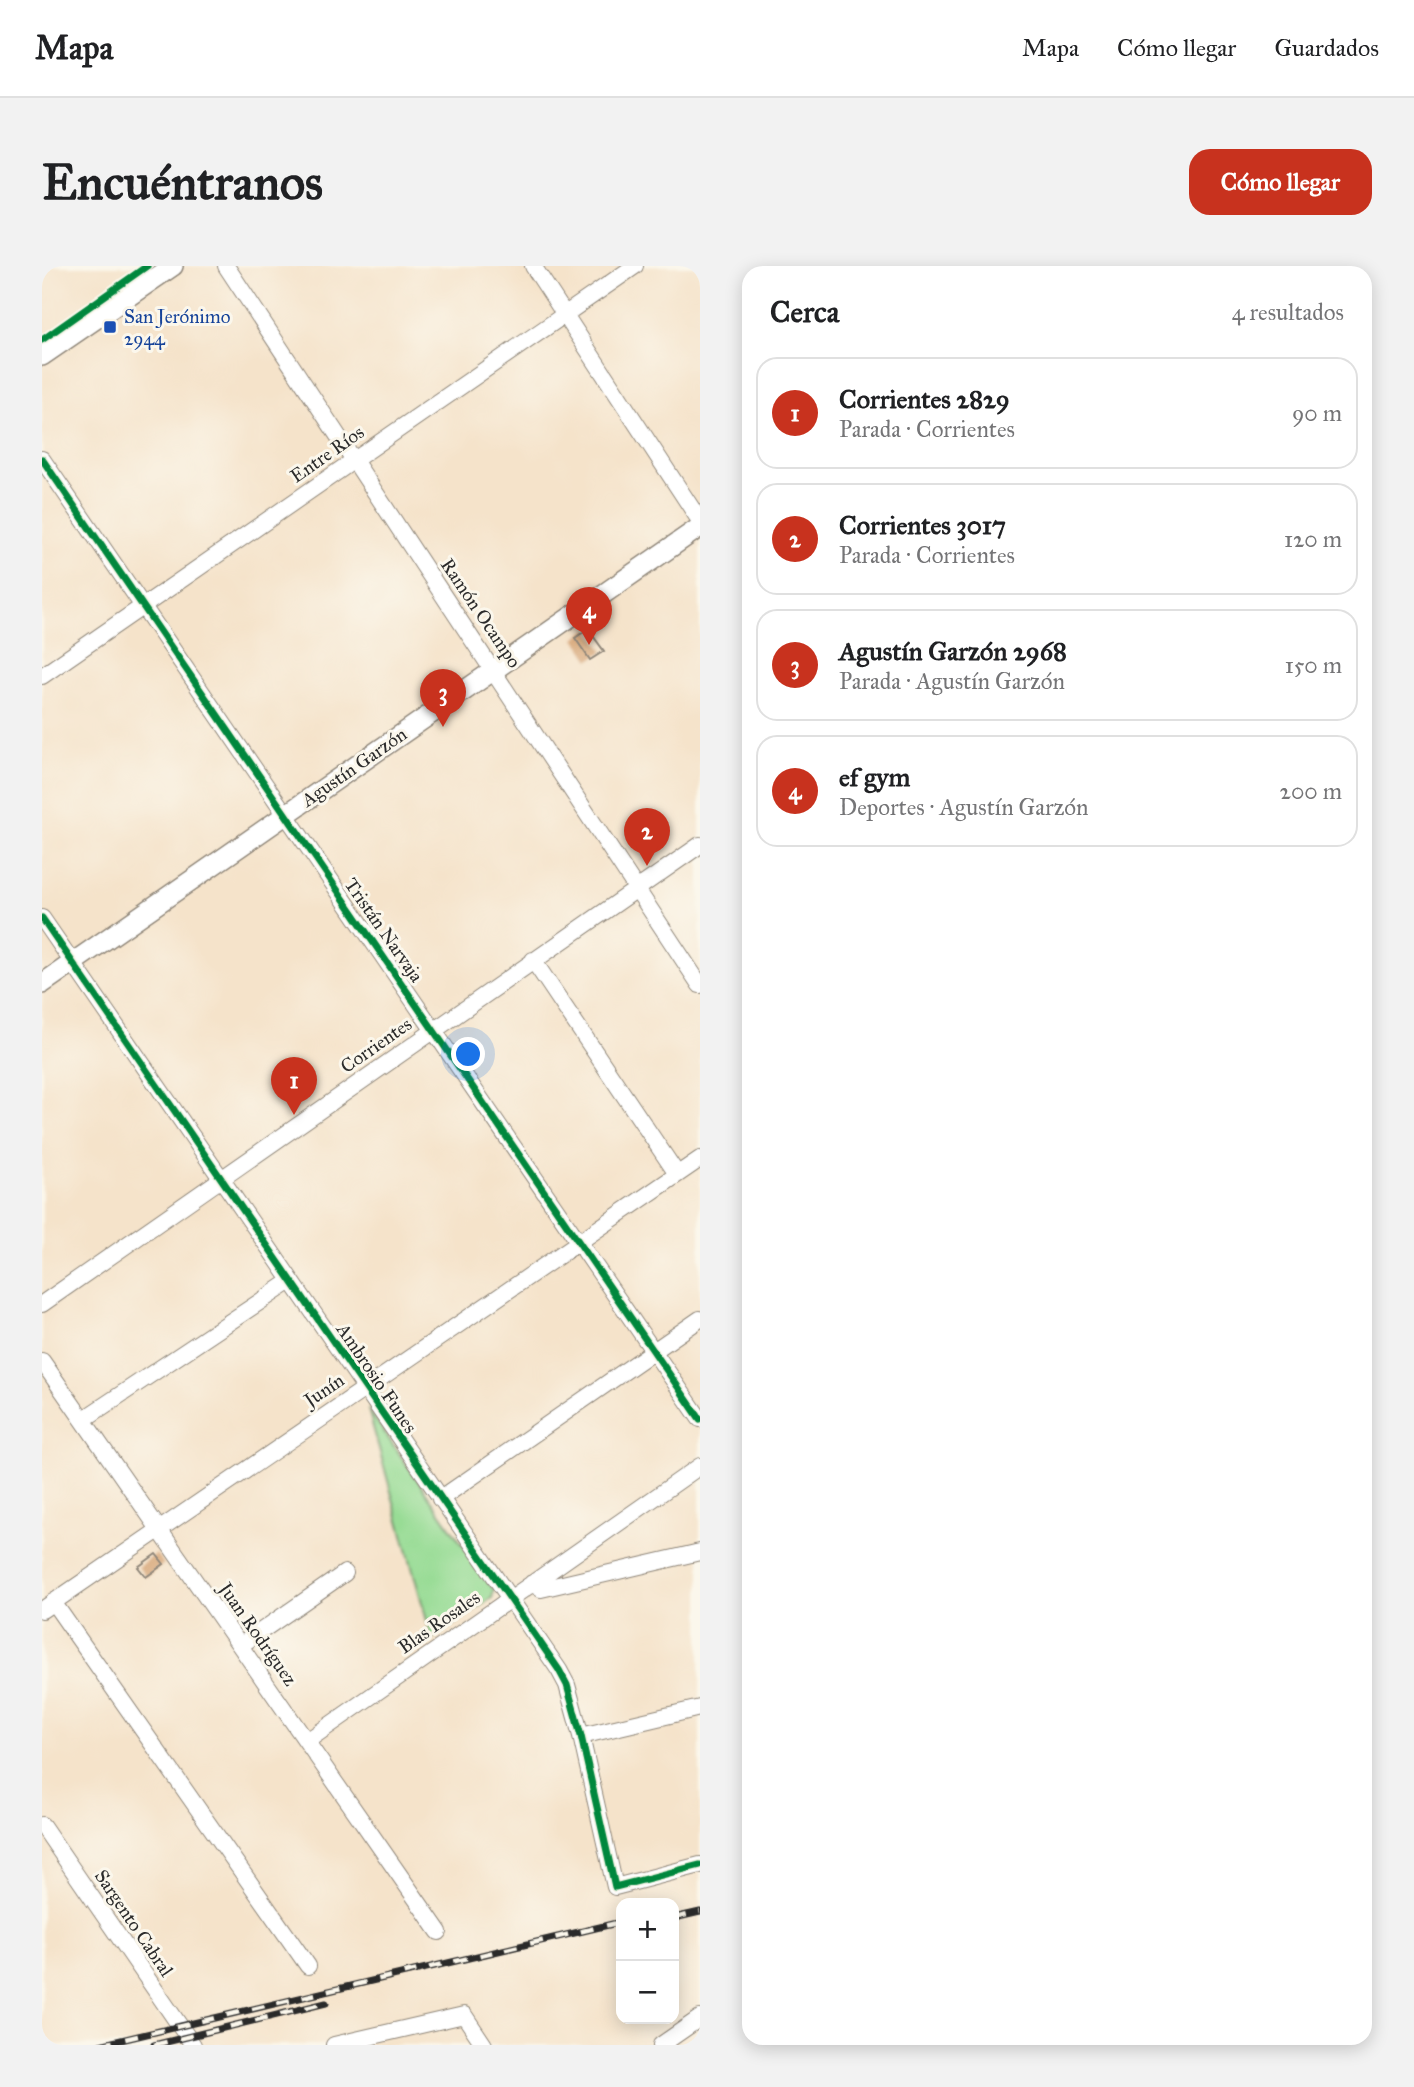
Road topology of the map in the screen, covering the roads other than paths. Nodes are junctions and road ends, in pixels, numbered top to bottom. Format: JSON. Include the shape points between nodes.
{"nodes":[{"id":1,"x":173,"y":266,"type":"edge"},
{"id":2,"x":226,"y":266,"type":"edge"},
{"id":3,"x":533,"y":266,"type":"edge"},
{"id":4,"x":635,"y":266,"type":"edge"},
{"id":5,"x":566,"y":315,"type":"junction"},
{"id":6,"x":42,"y":356,"type":"edge"},
{"id":7,"x":42,"y":459,"type":"edge"},
{"id":8,"x":353,"y":461,"type":"junction"},
{"id":9,"x":700,"y":521,"type":"edge"},
{"id":10,"x":700,"y":527,"type":"edge"},
{"id":11,"x":143,"y":607,"type":"junction"},
{"id":12,"x":494,"y":670,"type":"junction"},
{"id":13,"x":42,"y":676,"type":"edge"},
{"id":14,"x":285,"y":815,"type":"junction"},
{"id":15,"x":700,"y":845,"type":"edge"},
{"id":16,"x":638,"y":888,"type":"junction"},
{"id":17,"x":42,"y":918,"type":"edge"},
{"id":18,"x":533,"y":960,"type":"junction"},
{"id":19,"x":72,"y":963,"type":"junction"},
{"id":20,"x":42,"y":984,"type":"edge"},
{"id":21,"x":700,"y":985,"type":"edge"},
{"id":22,"x":434,"y":1031,"type":"junction"},
{"id":23,"x":700,"y":1159,"type":"edge"},
{"id":24,"x":677,"y":1174,"type":"junction"},
{"id":25,"x":222,"y":1178,"type":"junction"},
{"id":26,"x":577,"y":1242,"type":"junction"},
{"id":27,"x":291,"y":1281,"type":"junction"},
{"id":28,"x":42,"y":1304,"type":"edge"},
{"id":29,"x":700,"y":1319,"type":"edge"},
{"id":30,"x":652,"y":1351,"type":"junction"},
{"id":31,"x":42,"y":1361,"type":"edge"},
{"id":32,"x":364,"y":1388,"type":"junction"},
{"id":33,"x":84,"y":1419,"type":"junction"},
{"id":34,"x":700,"y":1419,"type":"edge"},
{"id":35,"x":700,"y":1466,"type":"edge"},
{"id":36,"x":440,"y":1499,"type":"junction"},
{"id":37,"x":159,"y":1528,"type":"junction"},
{"id":38,"x":700,"y":1552,"type":"edge"},
{"id":39,"x":345,"y":1573,"type":"dead end"},
{"id":40,"x":531,"y":1583,"type":"junction"},
{"id":41,"x":509,"y":1598,"type":"junction"},
{"id":42,"x":47,"y":1606,"type":"edge"},
{"id":43,"x":241,"y":1645,"type":"junction"},
{"id":44,"x":700,"y":1708,"type":"edge"},
{"id":45,"x":580,"y":1736,"type":"junction"},
{"id":46,"x":307,"y":1741,"type":"junction"},
{"id":47,"x":42,"y":1825,"type":"edge"},
{"id":48,"x":700,"y":1865,"type":"edge"},
{"id":49,"x":439,"y":1932,"type":"dead end"},
{"id":50,"x":308,"y":1966,"type":"dead end"},
{"id":51,"x":700,"y":2018,"type":"edge"},
{"id":52,"x":193,"y":2045,"type":"edge"},
{"id":53,"x":334,"y":2045,"type":"edge"},
{"id":54,"x":484,"y":2045,"type":"edge"},
{"id":55,"x":661,"y":2045,"type":"edge"}],
"edges":[{"from":1,"to":6,"type":"main road"},
{"from":2,"to":8,"type":"street","name":"Ramón Ocampo"},
{"from":3,"to":5,"type":"street"},
{"from":4,"to":5,"type":"street","name":"Entre Ríos"},
{"from":5,"to":8,"type":"street","name":"Entre Ríos"},
{"from":5,"to":9,"type":"street"},
{"from":7,"to":11,"type":"street","name":"Tristán Narvaja"},
{"from":8,"to":11,"type":"street","name":"Entre Ríos"},
{"from":8,"to":12,"type":"street","name":"Ramón Ocampo"},
{"from":10,"to":12,"type":"main road","name":"Agustín Garzón"},
{"from":11,"to":13,"type":"street","name":"Entre Ríos"},
{"from":11,"to":14,"type":"street","name":"Tristán Narvaja"},
{"from":12,"to":14,"type":"main road","name":"Agustín Garzón"},
{"from":12,"to":16,"type":"street","name":"Ramón Ocampo"},
{"from":14,"to":19,"type":"main road","name":"Agustín Garzón"},
{"from":14,"to":22,"type":"street","name":"Tristán Narvaja"},
{"from":15,"to":16,"type":"street","name":"Corrientes"},
{"from":16,"to":18,"type":"street","name":"Corrientes"},
{"from":16,"to":21,"type":"street","name":"Ramón Ocampo"},
{"from":17,"to":19,"type":"street","name":"Ambrosio Funes"},
{"from":18,"to":22,"type":"street","name":"Corrientes"},
{"from":18,"to":24,"type":"street"},
{"from":19,"to":20,"type":"main road","name":"Agustín Garzón"},
{"from":19,"to":25,"type":"street","name":"Ambrosio Funes"},
{"from":22,"to":25,"type":"street","name":"Corrientes"},
{"from":22,"to":26,"type":"street","name":"Tristán Narvaja"},
{"from":23,"to":24,"type":"street","name":"Junín"},
{"from":24,"to":26,"type":"street","name":"Junín"},
{"from":25,"to":27,"type":"street","name":"Ambrosio Funes"},
{"from":25,"to":28,"type":"street","name":"Corrientes"},
{"from":26,"to":30,"type":"street","name":"Tristán Narvaja"},
{"from":26,"to":32,"type":"street","name":"Junín"},
{"from":27,"to":32,"type":"street","name":"Ambrosio Funes"},
{"from":27,"to":33,"type":"street"},
{"from":29,"to":30,"type":"street"},
{"from":30,"to":34,"type":"street","name":"Tristán Narvaja"},
{"from":30,"to":36,"type":"street"},
{"from":31,"to":33,"type":"street","name":"Juan Rodríguez"},
{"from":32,"to":36,"type":"street","name":"Ambrosio Funes"},
{"from":32,"to":37,"type":"street","name":"Junín"},
{"from":33,"to":37,"type":"street","name":"Juan Rodríguez"},
{"from":35,"to":40,"type":"street","name":"Blas Rosales"},
{"from":36,"to":41,"type":"street","name":"Ambrosio Funes"},
{"from":37,"to":42,"type":"street","name":"Junín"},
{"from":37,"to":43,"type":"street","name":"Juan Rodríguez"},
{"from":38,"to":40,"type":"street","via":[[541,1589]]},
{"from":39,"to":43,"type":"street"},
{"from":40,"to":41,"type":"street","name":"Blas Rosales"},
{"from":41,"to":45,"type":"street","name":"Ambrosio Funes","via":[[567,1685]]},
{"from":41,"to":46,"type":"street","name":"Blas Rosales"},
{"from":42,"to":50,"type":"street"},
{"from":43,"to":46,"type":"street","name":"Juan Rodríguez"},
{"from":44,"to":45,"type":"street"},
{"from":45,"to":48,"type":"street","name":"Ambrosio Funes","via":[[615,1887]]},
{"from":46,"to":49,"type":"street","name":"Juan Rodríguez"},
{"from":47,"to":52,"type":"street","name":"Sargento Cabral"},
{"from":51,"to":55,"type":"street"},
{"from":53,"to":54,"type":"street","via":[[464,2015]]}]}
